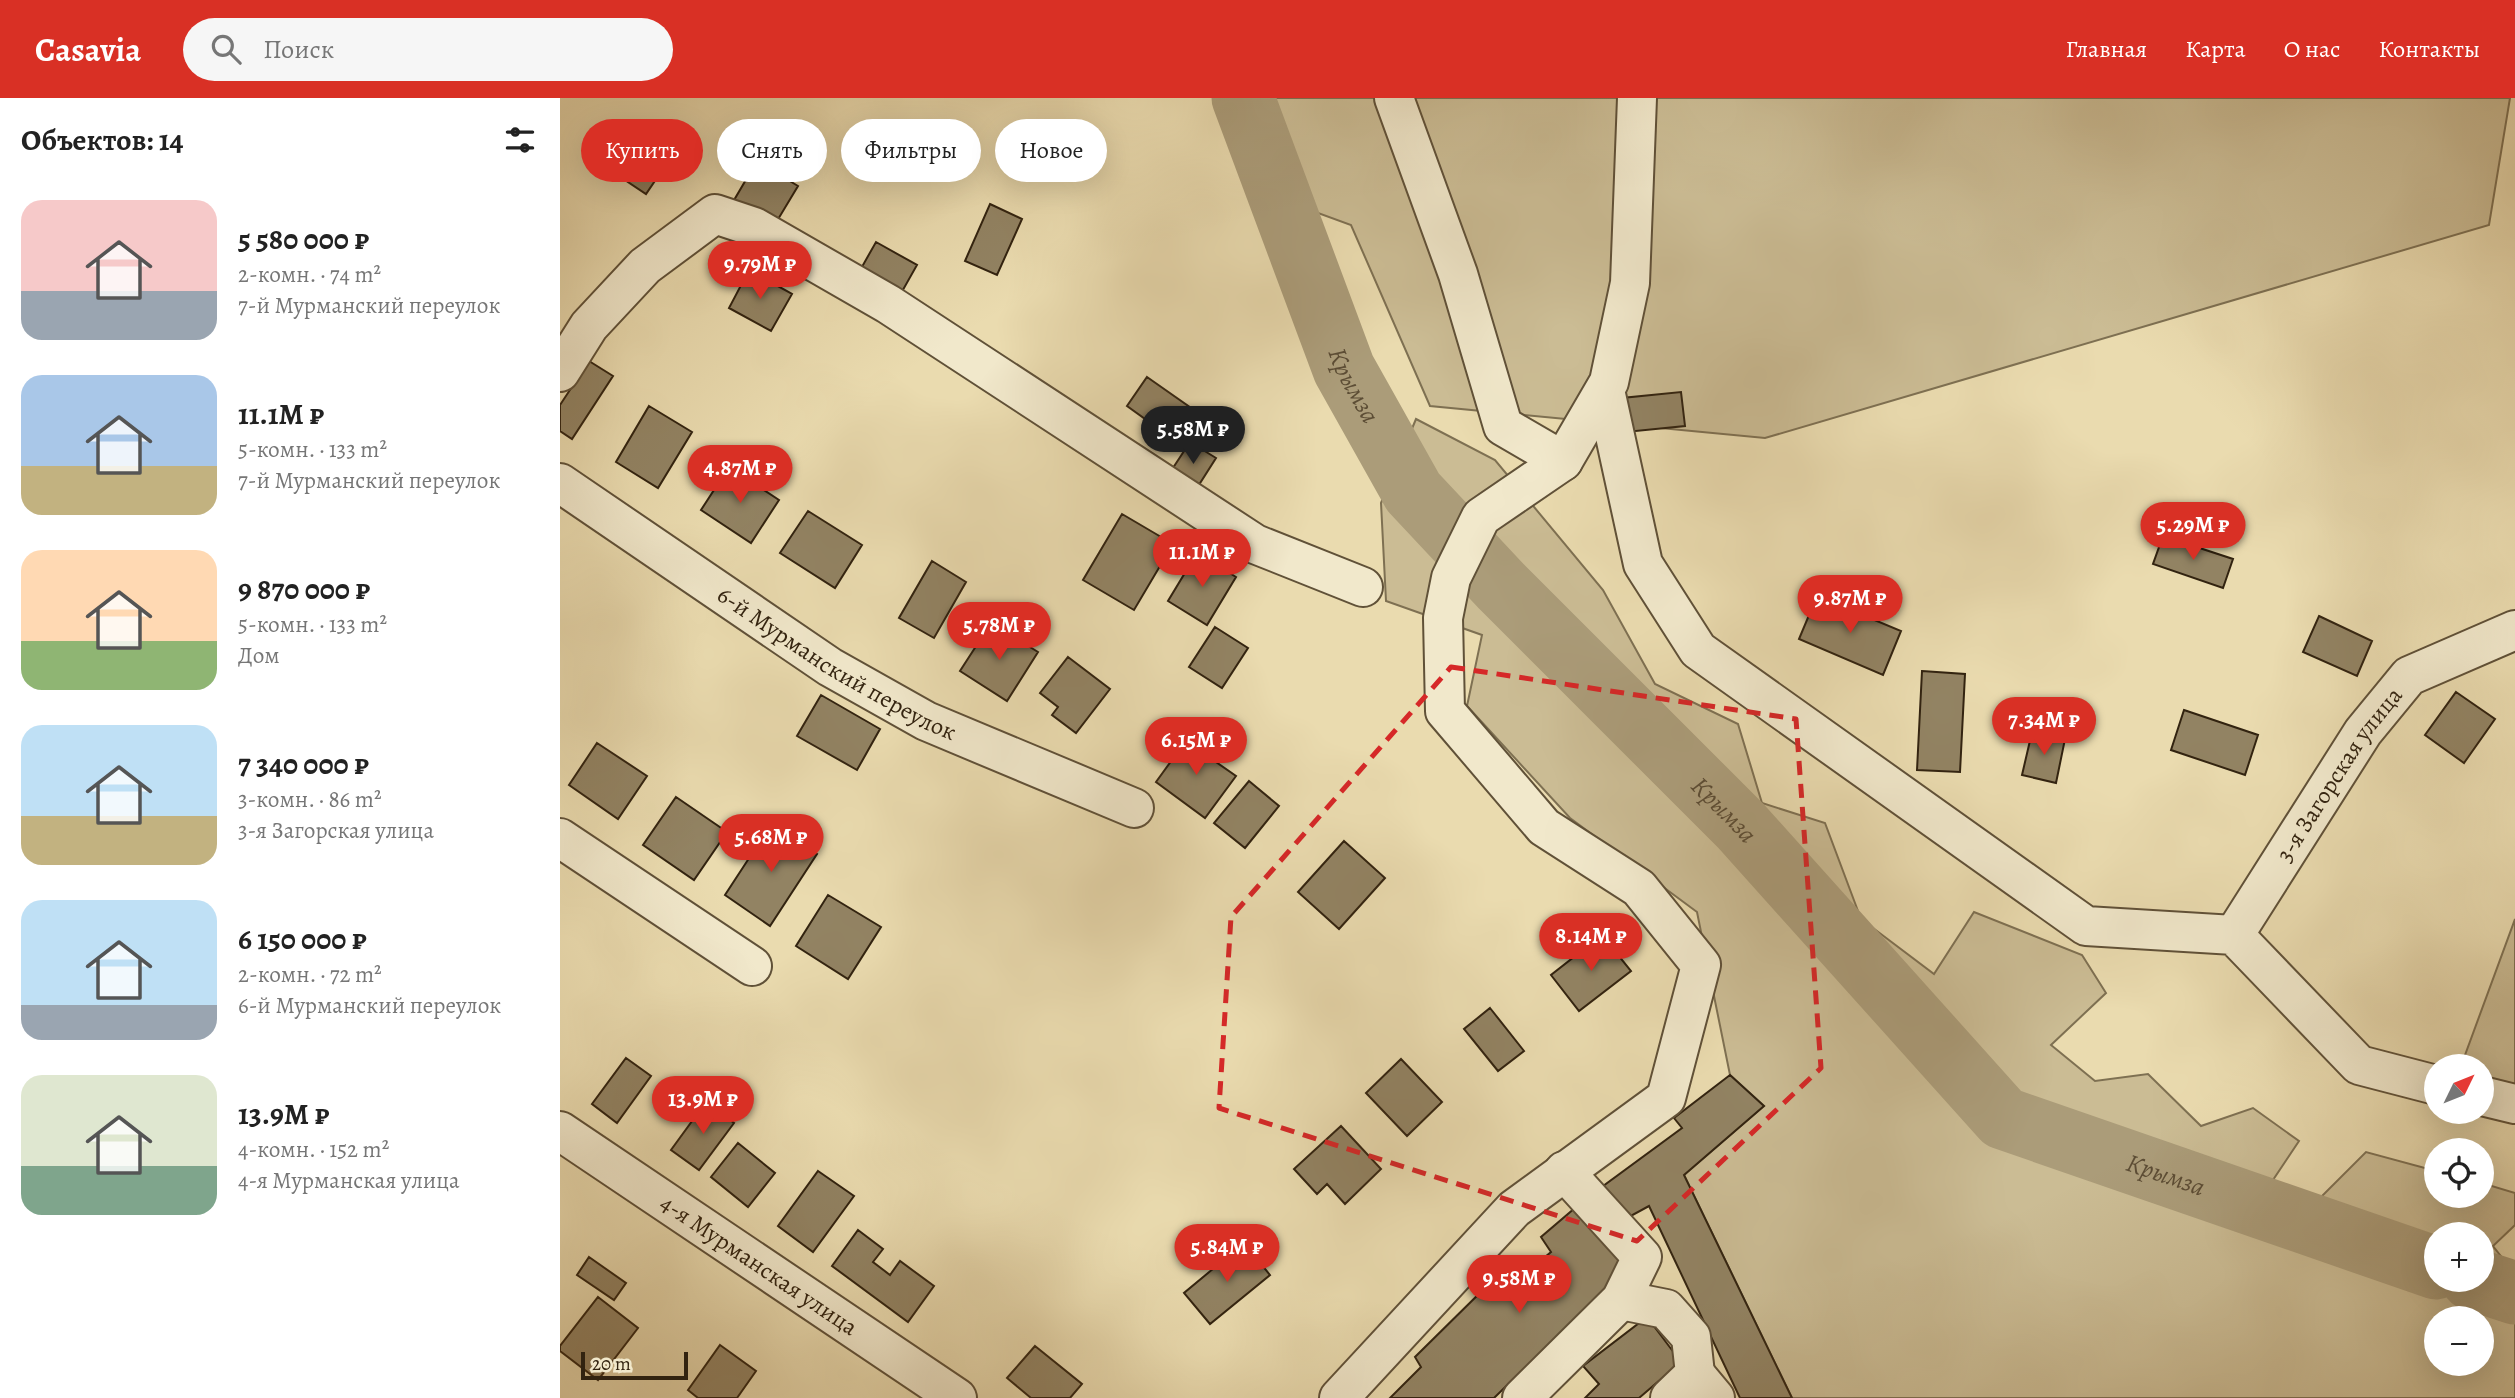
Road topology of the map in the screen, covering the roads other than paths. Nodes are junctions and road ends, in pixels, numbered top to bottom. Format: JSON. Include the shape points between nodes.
{"nodes":[{"id":1,"x":1394,"y":98,"type":"edge"},
{"id":2,"x":1637,"y":98,"type":"edge"},
{"id":3,"x":560,"y":372,"type":"edge"},
{"id":4,"x":1605,"y":390,"type":"junction"},
{"id":5,"x":1563,"y":461,"type":"junction"},
{"id":6,"x":560,"y":483,"type":"edge"},
{"id":7,"x":1363,"y":587,"type":"dead end"},
{"id":8,"x":2515,"y":630,"type":"edge"},
{"id":9,"x":1134,"y":808,"type":"dead end"},
{"id":10,"x":560,"y":838,"type":"edge"},
{"id":11,"x":2234,"y":935,"type":"junction"},
{"id":12,"x":752,"y":966,"type":"dead end"},
{"id":13,"x":2424,"y":1082,"type":"edge"},
{"id":14,"x":2494,"y":1099,"type":"edge"},
{"id":15,"x":2515,"y":1104,"type":"edge"},
{"id":16,"x":560,"y":1131,"type":"edge"},
{"id":17,"x":1564,"y":1171,"type":"junction"},
{"id":18,"x":1621,"y":1300,"type":"junction"},
{"id":19,"x":1693,"y":1390,"type":"edge"},
{"id":20,"x":957,"y":1398,"type":"edge"},
{"id":21,"x":1339,"y":1398,"type":"edge"},
{"id":22,"x":1522,"y":1398,"type":"edge"}],
"edges":[{"from":1,"to":5,"type":"street","via":[[1458,274],[1503,426]]},
{"from":2,"to":4,"type":"street","via":[[1630,283]]},
{"from":3,"to":7,"type":"street","via":[[589,326],[645,266],[715,214],[754,227],[888,304],[1255,544]]},
{"from":4,"to":5,"type":"street"},
{"from":4,"to":11,"type":"street","via":[[1643,564],[1699,650],[2086,926]]},
{"from":5,"to":17,"type":"street","via":[[1481,517],[1451,578],[1443,618],[1446,711],[1544,827],[1639,888],[1702,965],[1666,1098]]},
{"from":6,"to":9,"type":"street","name":"6-й Мурманский переулок","via":[[830,667],[926,721]]},
{"from":8,"to":11,"type":"street","name":"3-я Загорская улица","via":[[2409,676],[2363,732]]},
{"from":10,"to":12,"type":"street"},
{"from":11,"to":13,"type":"street","via":[[2359,1065]]},
{"from":14,"to":15,"type":"street"},
{"from":16,"to":20,"type":"street","name":"4-я Мурманская улица"},
{"from":17,"to":18,"type":"street","via":[[1642,1257]]},
{"from":17,"to":21,"type":"street","via":[[1514,1209]]},
{"from":18,"to":19,"type":"street","via":[[1666,1309],[1691,1337]]},
{"from":18,"to":22,"type":"street"}]}
